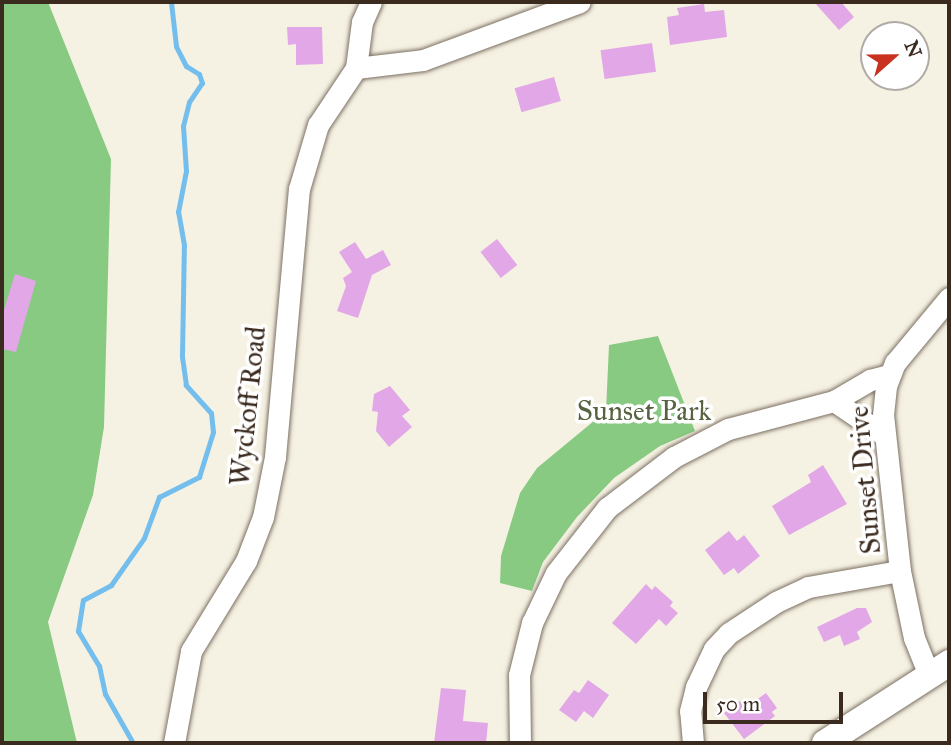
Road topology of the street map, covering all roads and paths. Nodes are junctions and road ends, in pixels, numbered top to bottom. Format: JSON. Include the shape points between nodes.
{"nodes":[{"id":1,"x":371,"y":2,"type":"edge"},
{"id":2,"x":580,"y":2,"type":"edge"},
{"id":3,"x":356,"y":68,"type":"junction"},
{"id":4,"x":949,"y":298,"type":"edge"},
{"id":5,"x":889,"y":375,"type":"junction"},
{"id":6,"x":834,"y":401,"type":"junction"},
{"id":7,"x":884,"y":435,"type":"junction"},
{"id":8,"x":900,"y":571,"type":"junction"},
{"id":9,"x":939,"y":669,"type":"edge"},
{"id":10,"x":174,"y":743,"type":"edge"},
{"id":11,"x":520,"y":743,"type":"edge"},
{"id":12,"x":693,"y":743,"type":"edge"},
{"id":13,"x":825,"y":743,"type":"edge"}],
"edges":[{"from":1,"to":3,"type":"street","via":[[362,22]]},
{"from":2,"to":3,"type":"street","via":[[423,60]]},
{"from":3,"to":10,"type":"street","name":"Wyckoff Road","via":[[318,125],[299,189],[275,457],[263,517],[246,561],[191,650]]},
{"from":4,"to":5,"type":"street","name":"Sunset Drive","via":[[908,344]]},
{"from":5,"to":6,"type":"street","via":[[870,380]]},
{"from":5,"to":7,"type":"street","name":"Sunset Drive"},
{"from":6,"to":7,"type":"street"},
{"from":6,"to":11,"type":"street","via":[[728,429],[674,457],[607,508],[556,573],[532,623],[519,675]]},
{"from":7,"to":8,"type":"street","name":"Sunset Drive"},
{"from":8,"to":9,"type":"street","name":"Sunset Drive","via":[[914,638]]},
{"from":8,"to":12,"type":"street","via":[[808,587],[729,633],[714,649],[696,687],[691,711]]},
{"from":9,"to":13,"type":"street"}]}
